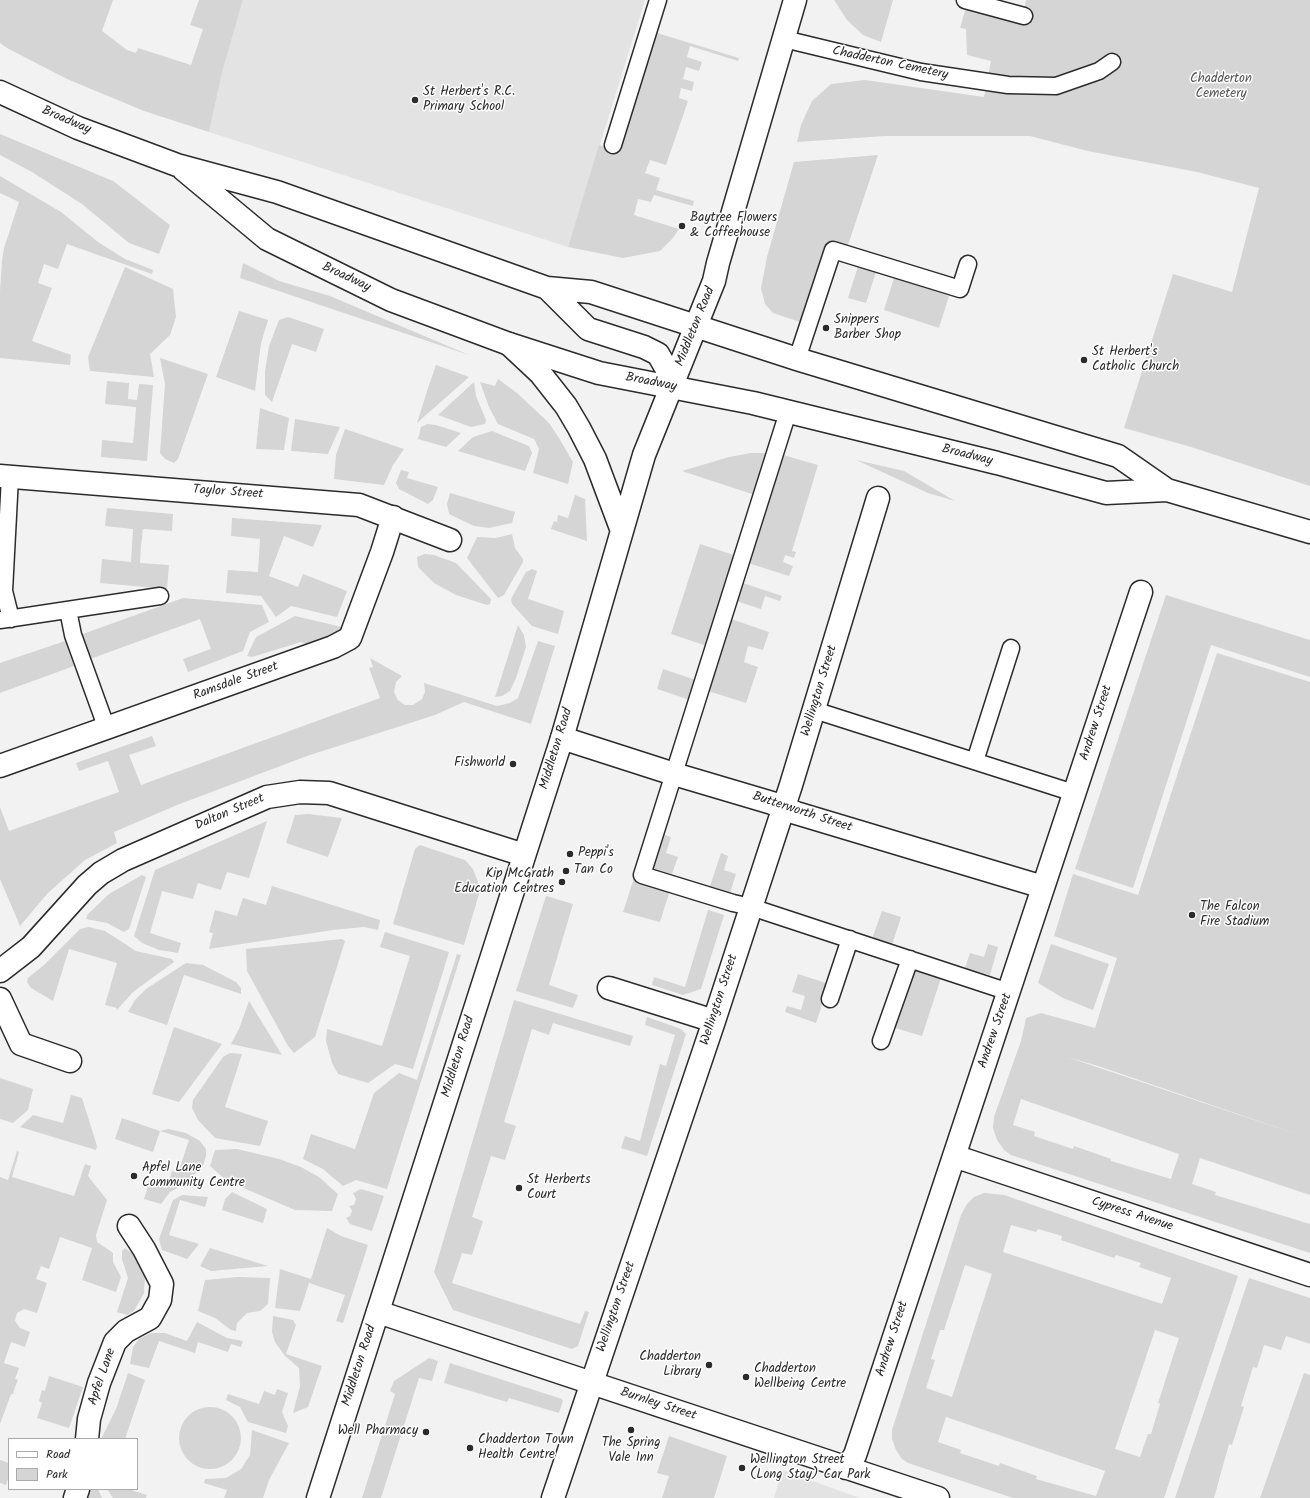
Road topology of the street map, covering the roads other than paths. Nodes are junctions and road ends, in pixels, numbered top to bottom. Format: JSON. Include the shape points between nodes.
{"nodes":[{"id":1,"x":658,"y":0,"type":"edge"},
{"id":2,"x":795,"y":0,"type":"edge"},
{"id":3,"x":965,"y":0,"type":"edge"},
{"id":4,"x":1024,"y":16,"type":"dead end"},
{"id":5,"x":784,"y":39,"type":"junction"},
{"id":6,"x":1112,"y":62,"type":"dead end"},
{"id":7,"x":0,"y":92,"type":"edge"},
{"id":8,"x":613,"y":145,"type":"dead end"},
{"id":9,"x":177,"y":165,"type":"junction"},
{"id":10,"x":968,"y":264,"type":"dead end"},
{"id":11,"x":546,"y":288,"type":"junction"},
{"id":12,"x":696,"y":325,"type":"junction"},
{"id":13,"x":509,"y":344,"type":"junction"},
{"id":14,"x":797,"y":359,"type":"junction"},
{"id":15,"x":672,"y":388,"type":"junction"},
{"id":16,"x":788,"y":412,"type":"junction"},
{"id":17,"x":5,"y":477,"type":"edge"},
{"id":18,"x":1167,"y":490,"type":"junction"},
{"id":19,"x":878,"y":498,"type":"dead end"},
{"id":20,"x":393,"y":517,"type":"junction"},
{"id":21,"x":622,"y":531,"type":"junction"},
{"id":22,"x":1310,"y":532,"type":"edge"},
{"id":23,"x":450,"y":540,"type":"dead end"},
{"id":24,"x":1141,"y":592,"type":"dead end"},
{"id":25,"x":160,"y":596,"type":"dead end"},
{"id":26,"x":68,"y":610,"type":"junction"},
{"id":27,"x":6,"y":620,"type":"edge"},
{"id":28,"x":1011,"y":648,"type":"dead end"},
{"id":29,"x":814,"y":710,"type":"junction"},
{"id":30,"x":107,"y":729,"type":"junction"},
{"id":31,"x":562,"y":738,"type":"junction"},
{"id":32,"x":975,"y":761,"type":"junction"},
{"id":33,"x":0,"y":766,"type":"edge"},
{"id":34,"x":674,"y":774,"type":"junction"},
{"id":35,"x":1074,"y":793,"type":"junction"},
{"id":36,"x":783,"y":808,"type":"junction"},
{"id":37,"x":524,"y":855,"type":"junction"},
{"id":38,"x":1043,"y":888,"type":"junction"},
{"id":39,"x":751,"y":907,"type":"junction"},
{"id":40,"x":850,"y":939,"type":"junction"},
{"id":41,"x":910,"y":959,"type":"junction"},
{"id":42,"x":0,"y":971,"type":"edge"},
{"id":43,"x":609,"y":988,"type":"dead end"},
{"id":44,"x":1009,"y":992,"type":"junction"},
{"id":45,"x":0,"y":999,"type":"edge"},
{"id":46,"x":830,"y":999,"type":"dead end"},
{"id":47,"x":714,"y":1021,"type":"junction"},
{"id":48,"x":881,"y":1041,"type":"dead end"},
{"id":49,"x":70,"y":1061,"type":"dead end"},
{"id":50,"x":954,"y":1156,"type":"junction"},
{"id":51,"x":129,"y":1226,"type":"dead end"},
{"id":52,"x":1310,"y":1275,"type":"edge"},
{"id":53,"x":378,"y":1312,"type":"junction"},
{"id":54,"x":591,"y":1384,"type":"junction"},
{"id":55,"x":88,"y":1438,"type":"edge"},
{"id":56,"x":846,"y":1468,"type":"junction"},
{"id":57,"x":318,"y":1498,"type":"edge"},
{"id":58,"x":553,"y":1498,"type":"edge"},
{"id":59,"x":938,"y":1498,"type":"edge"}],
"edges":[{"from":1,"to":8,"type":"lane"},
{"from":2,"to":5,"type":"main road","name":"Middleton Road"},
{"from":3,"to":4,"type":"lane"},
{"from":5,"to":6,"type":"lane","name":"Chadderton Cemetery","via":[[921,72],[1008,85],[1056,86],[1099,71]]},
{"from":5,"to":12,"type":"main road","name":"Middleton Road","via":[[714,281]]},
{"from":7,"to":9,"type":"main road","name":"Broadway","via":[[78,128]]},
{"from":9,"to":11,"type":"main road","name":"Broadway","via":[[277,192]]},
{"from":9,"to":13,"type":"main road","name":"Broadway","via":[[267,239],[391,300]]},
{"from":10,"to":14,"type":"lane","via":[[960,289],[833,250]]},
{"from":11,"to":12,"type":"main road","name":"Broadway","via":[[591,292]]},
{"from":11,"to":15,"type":"main road","via":[[588,329],[658,354],[669,373]]},
{"from":12,"to":14,"type":"main road","name":"Broadway"},
{"from":12,"to":15,"type":"main road","name":"Middleton Road"},
{"from":13,"to":15,"type":"main road","name":"Broadway","via":[[599,373]]},
{"from":13,"to":21,"type":"main road","via":[[540,373],[566,406],[595,460]]},
{"from":14,"to":18,"type":"main road","name":"Broadway","via":[[1118,456]]},
{"from":15,"to":16,"type":"main road","name":"Broadway"},
{"from":15,"to":21,"type":"main road","name":"Middleton Road","via":[[644,455]]},
{"from":16,"to":18,"type":"main road","name":"Broadway","via":[[1106,493]]},
{"from":16,"to":34,"type":"lane"},
{"from":17,"to":20,"type":"main road","name":"Taylor Street","via":[[332,502],[359,505]]},
{"from":17,"to":27,"type":"lane"},
{"from":18,"to":22,"type":"main road","name":"Broadway"},
{"from":19,"to":29,"type":"main road","name":"Wellington Street"},
{"from":20,"to":23,"type":"main road","name":"Taylor Street"},
{"from":20,"to":30,"type":"main road","name":"Ramsdale Street","via":[[350,638],[333,647]]},
{"from":21,"to":31,"type":"main road","name":"Middleton Road"},
{"from":24,"to":35,"type":"main road","name":"Andrew Street"},
{"from":25,"to":26,"type":"lane"},
{"from":26,"to":27,"type":"lane"},
{"from":26,"to":30,"type":"lane","via":[[73,635]]},
{"from":28,"to":32,"type":"lane"},
{"from":29,"to":32,"type":"lane"},
{"from":29,"to":36,"type":"main road","name":"Wellington Street"},
{"from":30,"to":33,"type":"main road","name":"Ramsdale Street"},
{"from":31,"to":34,"type":"main road","name":"Butterworth Street"},
{"from":31,"to":37,"type":"main road","name":"Middleton Road"},
{"from":32,"to":35,"type":"lane"},
{"from":34,"to":36,"type":"main road","name":"Butterworth Street"},
{"from":34,"to":39,"type":"lane","via":[[642,875]]},
{"from":35,"to":38,"type":"main road","name":"Andrew Street"},
{"from":36,"to":38,"type":"main road","name":"Butterworth Street"},
{"from":36,"to":39,"type":"main road","name":"Wellington Street"},
{"from":37,"to":42,"type":"main road","name":"Dalton Street","via":[[329,793],[300,792],[267,797],[123,860],[101,873],[31,947]]},
{"from":37,"to":53,"type":"main road","name":"Middleton Road"},
{"from":38,"to":44,"type":"main road","name":"Andrew Street"},
{"from":39,"to":40,"type":"lane"},
{"from":39,"to":47,"type":"main road","name":"Wellington Street"},
{"from":40,"to":41,"type":"lane"},
{"from":40,"to":46,"type":"lane"},
{"from":41,"to":44,"type":"lane"},
{"from":41,"to":48,"type":"lane"},
{"from":43,"to":47,"type":"main road"},
{"from":44,"to":50,"type":"main road","name":"Andrew Street"},
{"from":45,"to":49,"type":"main road","via":[[21,1044]]},
{"from":47,"to":54,"type":"main road","name":"Wellington Street"},
{"from":50,"to":52,"type":"main road","name":"Cypress Avenue"},
{"from":50,"to":56,"type":"main road","name":"Andrew Street","via":[[855,1455]]},
{"from":51,"to":55,"type":"main road","name":"Apfel Lane","via":[[162,1284],[160,1300],[150,1318],[126,1331],[115,1342],[89,1419]]},
{"from":53,"to":54,"type":"main road","name":"Burnley Street"},
{"from":53,"to":57,"type":"main road","name":"Middleton Road"},
{"from":54,"to":56,"type":"main road","name":"Burnley Street"},
{"from":54,"to":58,"type":"main road","name":"Wellington Street"},
{"from":56,"to":59,"type":"main road","name":"Burnley Street"}]}
